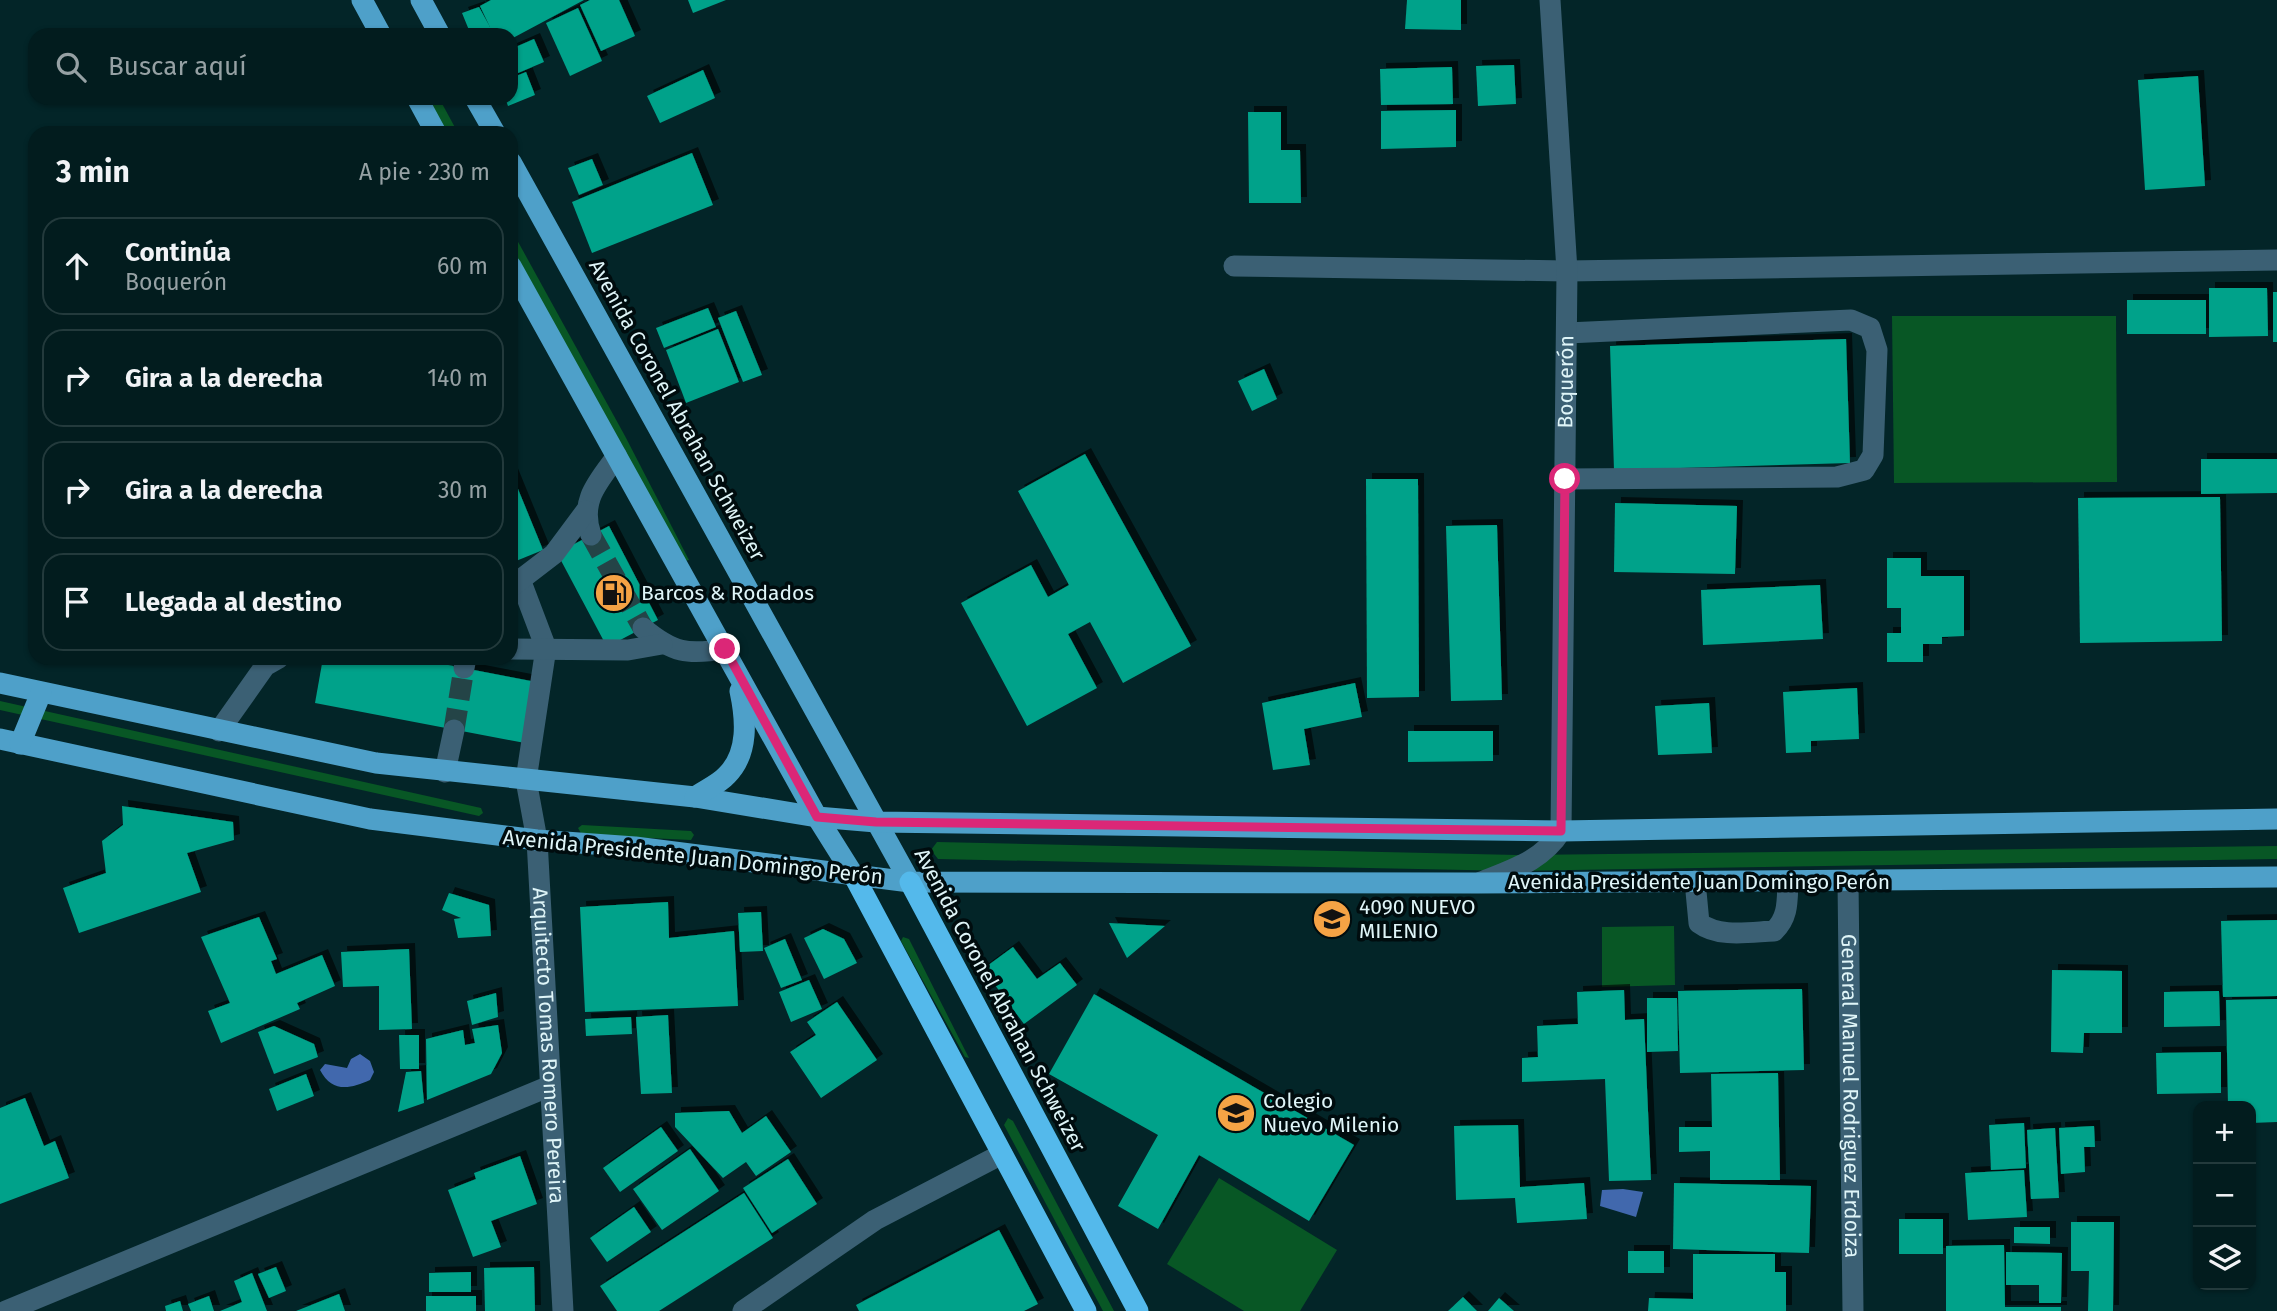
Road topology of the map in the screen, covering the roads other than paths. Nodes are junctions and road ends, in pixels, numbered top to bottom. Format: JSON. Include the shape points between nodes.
{"nodes":[{"id":1,"x":362,"y":0,"type":"edge"},
{"id":2,"x":421,"y":0,"type":"edge"},
{"id":3,"x":1550,"y":0,"type":"edge"},
{"id":4,"x":378,"y":28,"type":"edge"},
{"id":5,"x":436,"y":28,"type":"edge"},
{"id":6,"x":421,"y":105,"type":"edge"},
{"id":7,"x":479,"y":105,"type":"edge"},
{"id":8,"x":432,"y":126,"type":"edge"},
{"id":9,"x":491,"y":126,"type":"edge"},
{"id":10,"x":518,"y":175,"type":"edge"},
{"id":11,"x":2277,"y":260,"type":"edge"},
{"id":12,"x":1234,"y":266,"type":"dead end"},
{"id":13,"x":1567,"y":271,"type":"junction"},
{"id":14,"x":518,"y":279,"type":"edge"},
{"id":15,"x":1567,"y":333,"type":"junction"},
{"id":16,"x":617,"y":456,"type":"junction"},
{"id":17,"x":1565,"y":479,"type":"junction"},
{"id":18,"x":586,"y":511,"type":"junction"},
{"id":19,"x":591,"y":535,"type":"tunnel mouth"},
{"id":20,"x":518,"y":583,"type":"edge"},
{"id":21,"x":518,"y":589,"type":"edge"},
{"id":22,"x":643,"y":628,"type":"tunnel mouth"},
{"id":23,"x":662,"y":644,"type":"junction"},
{"id":24,"x":518,"y":649,"type":"edge"},
{"id":25,"x":546,"y":649,"type":"junction"},
{"id":26,"x":725,"y":649,"type":"junction"},
{"id":27,"x":267,"y":665,"type":"edge"},
{"id":28,"x":736,"y":669,"type":"junction"},
{"id":29,"x":0,"y":683,"type":"edge"},
{"id":30,"x":41,"y":693,"type":"junction"},
{"id":31,"x":454,"y":730,"type":"tunnel mouth"},
{"id":32,"x":219,"y":731,"type":"junction"},
{"id":33,"x":10,"y":741,"type":"edge"},
{"id":34,"x":445,"y":772,"type":"junction"},
{"id":35,"x":526,"y":780,"type":"junction"},
{"id":36,"x":695,"y":797,"type":"junction"},
{"id":37,"x":817,"y":817,"type":"junction"},
{"id":38,"x":2277,"y":819,"type":"edge"},
{"id":39,"x":876,"y":822,"type":"junction"},
{"id":40,"x":1561,"y":831,"type":"junction"},
{"id":41,"x":537,"y":840,"type":"junction"},
{"id":42,"x":854,"y":876,"type":"junction"},
{"id":43,"x":2277,"y":877,"type":"edge"},
{"id":44,"x":1695,"y":881,"type":"junction"},
{"id":45,"x":1788,"y":881,"type":"junction"},
{"id":46,"x":1849,"y":881,"type":"junction"},
{"id":47,"x":910,"y":882,"type":"junction"},
{"id":48,"x":1478,"y":883,"type":"junction"},
{"id":49,"x":550,"y":1086,"type":"junction"},
{"id":50,"x":1002,"y":1154,"type":"junction"},
{"id":51,"x":6,"y":1311,"type":"edge"},
{"id":52,"x":563,"y":1311,"type":"edge"},
{"id":53,"x":743,"y":1311,"type":"edge"},
{"id":54,"x":1086,"y":1311,"type":"edge"},
{"id":55,"x":1138,"y":1311,"type":"edge"},
{"id":56,"x":1853,"y":1311,"type":"edge"}],
"edges":[{"from":1,"to":4,"type":"main road"},
{"from":2,"to":5,"type":"main road"},
{"from":3,"to":13,"type":"street","name":"Boquerón"},
{"from":6,"to":8,"type":"main road"},
{"from":7,"to":9,"type":"main road"},
{"from":10,"to":39,"type":"main road","name":"Avenida Coronel Abrahan Schweizer"},
{"from":11,"to":13,"type":"street"},
{"from":12,"to":13,"type":"street"},
{"from":13,"to":15,"type":"street","name":"Boquerón"},
{"from":14,"to":16,"type":"main road"},
{"from":15,"to":17,"type":"street","name":"Boquerón"},
{"from":15,"to":17,"type":"street","via":[[1851,320],[1870,328],[1877,350],[1873,455],[1864,470],[1837,477]]},
{"from":16,"to":18,"type":"street","via":[[587,499]]},
{"from":16,"to":26,"type":"main road"},
{"from":17,"to":40,"type":"street","name":"Boquerón"},
{"from":18,"to":19,"type":"street"},
{"from":18,"to":20,"type":"street","via":[[554,554]]},
{"from":21,"to":25,"type":"street"},
{"from":22,"to":23,"type":"street"},
{"from":23,"to":25,"type":"street","via":[[628,650]]},
{"from":23,"to":26,"type":"street","via":[[695,654]]},
{"from":24,"to":25,"type":"street"},
{"from":25,"to":35,"type":"street","name":"Arquitecto Tomas Romero Pereira"},
{"from":26,"to":28,"type":"main road"},
{"from":27,"to":32,"type":"street"},
{"from":28,"to":36,"type":"main road","via":[[746,720],[741,751],[727,775]]},
{"from":28,"to":37,"type":"main road"},
{"from":29,"to":30,"type":"main road"},
{"from":30,"to":32,"type":"main road"},
{"from":30,"to":33,"type":"main road"},
{"from":31,"to":34,"type":"street"},
{"from":32,"to":34,"type":"main road"},
{"from":33,"to":41,"type":"main road","name":"Avenida Presidente Juan Domingo Perón","via":[[370,819]]},
{"from":34,"to":35,"type":"main road"},
{"from":35,"to":36,"type":"main road"},
{"from":35,"to":41,"type":"street","name":"Arquitecto Tomas Romero Pereira"},
{"from":36,"to":37,"type":"main road"},
{"from":37,"to":39,"type":"main road"},
{"from":37,"to":42,"type":"main road"},
{"from":38,"to":40,"type":"main road"},
{"from":39,"to":40,"type":"main road"},
{"from":39,"to":47,"type":"main road","name":"Avenida Coronel Abrahan Schweizer"},
{"from":40,"to":48,"type":"street","via":[[1532,861]]},
{"from":41,"to":42,"type":"main road","name":"Avenida Presidente Juan Domingo Perón","via":[[635,847]]},
{"from":41,"to":49,"type":"street","name":"Arquitecto Tomas Romero Pereira"},
{"from":42,"to":47,"type":"main road","name":"Avenida Presidente Juan Domingo Perón"},
{"from":42,"to":50,"type":"highway"},
{"from":43,"to":46,"type":"main road","name":"Avenida Presidente Juan Domingo Perón"},
{"from":44,"to":45,"type":"main road","name":"Avenida Presidente Juan Domingo Perón"},
{"from":44,"to":45,"type":"street","via":[[1699,923],[1710,932],[1774,931],[1786,916]]},
{"from":44,"to":48,"type":"main road","name":"Avenida Presidente Juan Domingo Perón"},
{"from":45,"to":46,"type":"main road","name":"Avenida Presidente Juan Domingo Perón"},
{"from":46,"to":56,"type":"street","name":"General Manuel Rodriguez Erdoiza"},
{"from":47,"to":48,"type":"main road","name":"Avenida Presidente Juan Domingo Perón"},
{"from":47,"to":55,"type":"highway","name":"Avenida Coronel Abrahan Schweizer"},
{"from":49,"to":51,"type":"street"},
{"from":49,"to":52,"type":"street","name":"Arquitecto Tomas Romero Pereira"},
{"from":50,"to":53,"type":"street","via":[[876,1220]]},
{"from":50,"to":54,"type":"highway"}]}
